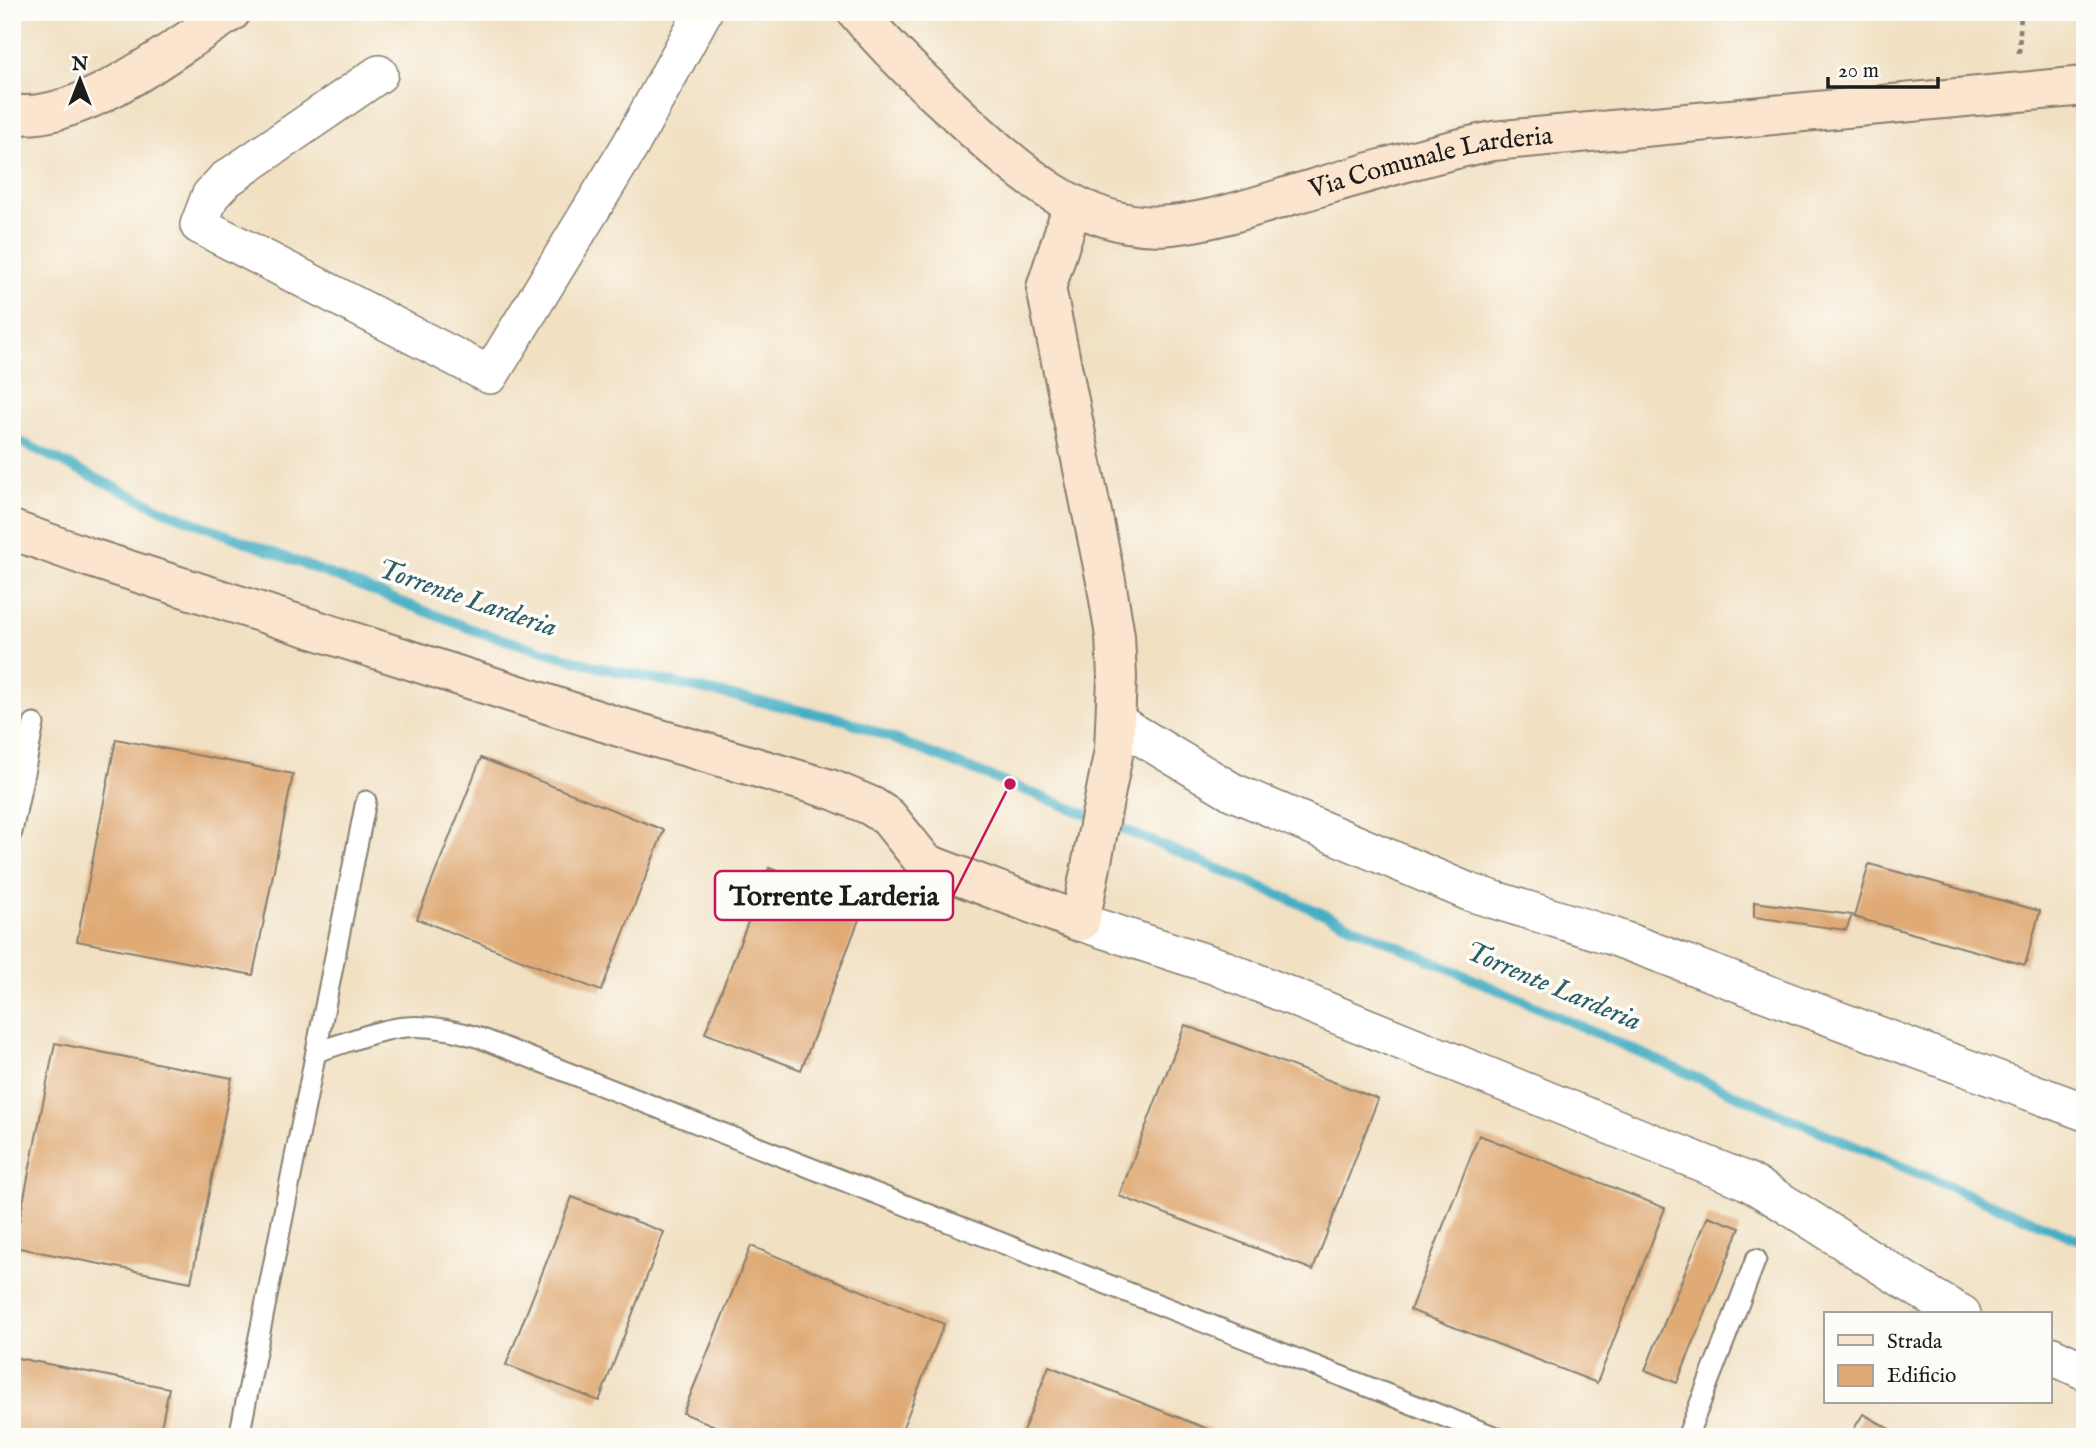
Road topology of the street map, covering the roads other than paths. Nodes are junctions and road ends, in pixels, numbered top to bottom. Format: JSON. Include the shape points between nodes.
{"nodes":[{"id":1,"x":231,"y":12,"type":"edge"},
{"id":2,"x":703,"y":12,"type":"edge"},
{"id":3,"x":857,"y":12,"type":"edge"},
{"id":4,"x":379,"y":74,"type":"dead end"},
{"id":5,"x":2085,"y":86,"type":"edge"},
{"id":6,"x":12,"y":114,"type":"edge"},
{"id":7,"x":1073,"y":204,"type":"junction"},
{"id":8,"x":12,"y":530,"type":"edge"},
{"id":9,"x":34,"y":724,"type":"dead end"},
{"id":10,"x":1116,"y":737,"type":"junction"},
{"id":11,"x":366,"y":801,"type":"dead end"},
{"id":12,"x":12,"y":832,"type":"edge"},
{"id":13,"x":1082,"y":912,"type":"junction"},
{"id":14,"x":316,"y":1052,"type":"junction"},
{"id":15,"x":2085,"y":1112,"type":"edge"},
{"id":16,"x":1756,"y":1259,"type":"dead end"},
{"id":17,"x":1958,"y":1312,"type":"edge"},
{"id":18,"x":2052,"y":1357,"type":"edge"},
{"id":19,"x":2085,"y":1371,"type":"edge"},
{"id":20,"x":239,"y":1437,"type":"edge"},
{"id":21,"x":1496,"y":1437,"type":"edge"},
{"id":22,"x":1687,"y":1437,"type":"edge"}],
"edges":[{"from":1,"to":6,"type":"street","via":[[96,97],[47,115]]},
{"from":2,"to":4,"type":"street","via":[[630,146],[491,375],[199,225],[210,196],[225,180]]},
{"from":3,"to":7,"type":"street","name":"Via Comunale Larderia","via":[[891,52],[1012,164]]},
{"from":5,"to":7,"type":"street","name":"Via Comunale Larderia","via":[[1493,141],[1169,226],[1105,217]]},
{"from":7,"to":10,"type":"street","via":[[1046,288],[1115,636]]},
{"from":8,"to":13,"type":"street","via":[[616,726],[833,790],[888,817],[925,863]]},
{"from":9,"to":12,"type":"lane"},
{"from":10,"to":13,"type":"street"},
{"from":10,"to":15,"type":"street","via":[[1469,892],[1612,936]]},
{"from":11,"to":14,"type":"lane"},
{"from":13,"to":17,"type":"street","via":[[1747,1181],[1806,1214],[1906,1284]]},
{"from":14,"to":20,"type":"lane"},
{"from":14,"to":21,"type":"lane","via":[[417,1024],[480,1038]]},
{"from":16,"to":22,"type":"lane"},
{"from":18,"to":19,"type":"street"}]}
